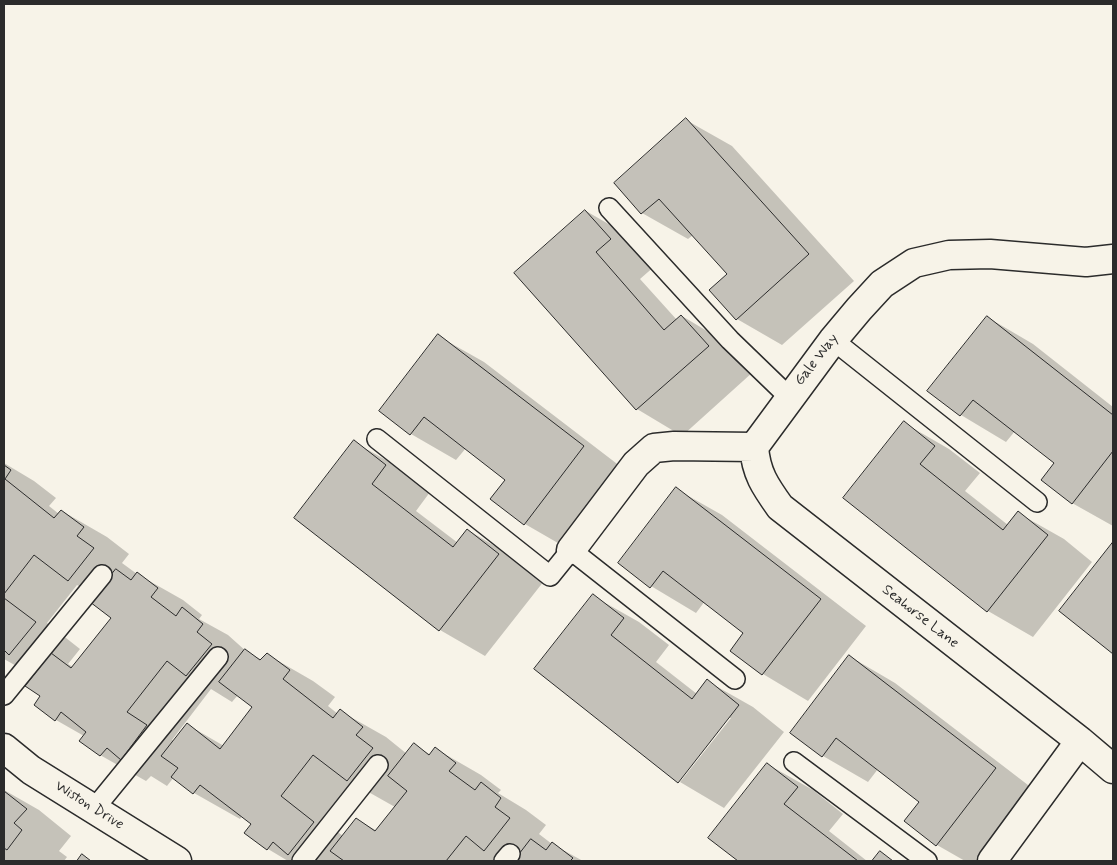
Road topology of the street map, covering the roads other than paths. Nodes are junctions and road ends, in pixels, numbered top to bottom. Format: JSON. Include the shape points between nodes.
{"nodes":[{"id":1,"x":609,"y":208,"type":"dead end"},
{"id":2,"x":1113,"y":259,"type":"edge"},
{"id":3,"x":833,"y":340,"type":"junction"},
{"id":4,"x":789,"y":397,"type":"junction"},
{"id":5,"x":376,"y":439,"type":"dead end"},
{"id":6,"x":754,"y":447,"type":"junction"},
{"id":7,"x":1037,"y":502,"type":"dead end"},
{"id":8,"x":571,"y":550,"type":"junction"},
{"id":9,"x":102,"y":575,"type":"dead end"},
{"id":10,"x":218,"y":657,"type":"dead end"},
{"id":11,"x":736,"y":679,"type":"dead end"},
{"id":12,"x":4,"y":695,"type":"edge"},
{"id":13,"x":1080,"y":741,"type":"junction"},
{"id":14,"x":4,"y":748,"type":"edge"},
{"id":15,"x":794,"y":762,"type":"dead end"},
{"id":16,"x":378,"y":765,"type":"dead end"},
{"id":17,"x":1113,"y":769,"type":"edge"},
{"id":18,"x":94,"y":809,"type":"junction"},
{"id":19,"x":177,"y":861,"type":"edge"},
{"id":20,"x":302,"y":861,"type":"edge"},
{"id":21,"x":927,"y":861,"type":"edge"},
{"id":22,"x":992,"y":861,"type":"edge"}],
"edges":[{"from":1,"to":4,"type":"lane","via":[[730,340]]},
{"from":2,"to":3,"type":"street","name":"Gale Way","via":[[1086,262],[990,254],[950,255],[914,263],[882,284]]},
{"from":3,"to":4,"type":"street","name":"Gale Way"},
{"from":3,"to":7,"type":"lane"},
{"from":4,"to":6,"type":"street","name":"Gale Way"},
{"from":5,"to":8,"type":"lane","via":[[550,576]]},
{"from":6,"to":8,"type":"street","via":[[654,448],[636,464]]},
{"from":6,"to":13,"type":"street","name":"Seahorse Lane","via":[[756,464],[764,484],[780,507]]},
{"from":8,"to":11,"type":"lane"},
{"from":9,"to":12,"type":"lane"},
{"from":10,"to":18,"type":"lane"},
{"from":13,"to":17,"type":"street","name":"Seahorse Lane"},
{"from":13,"to":22,"type":"street"},
{"from":14,"to":18,"type":"street","name":"Wiston Drive","via":[[31,770]]},
{"from":15,"to":21,"type":"lane"},
{"from":16,"to":20,"type":"lane"},
{"from":18,"to":19,"type":"street","name":"Wiston Drive"}]}
